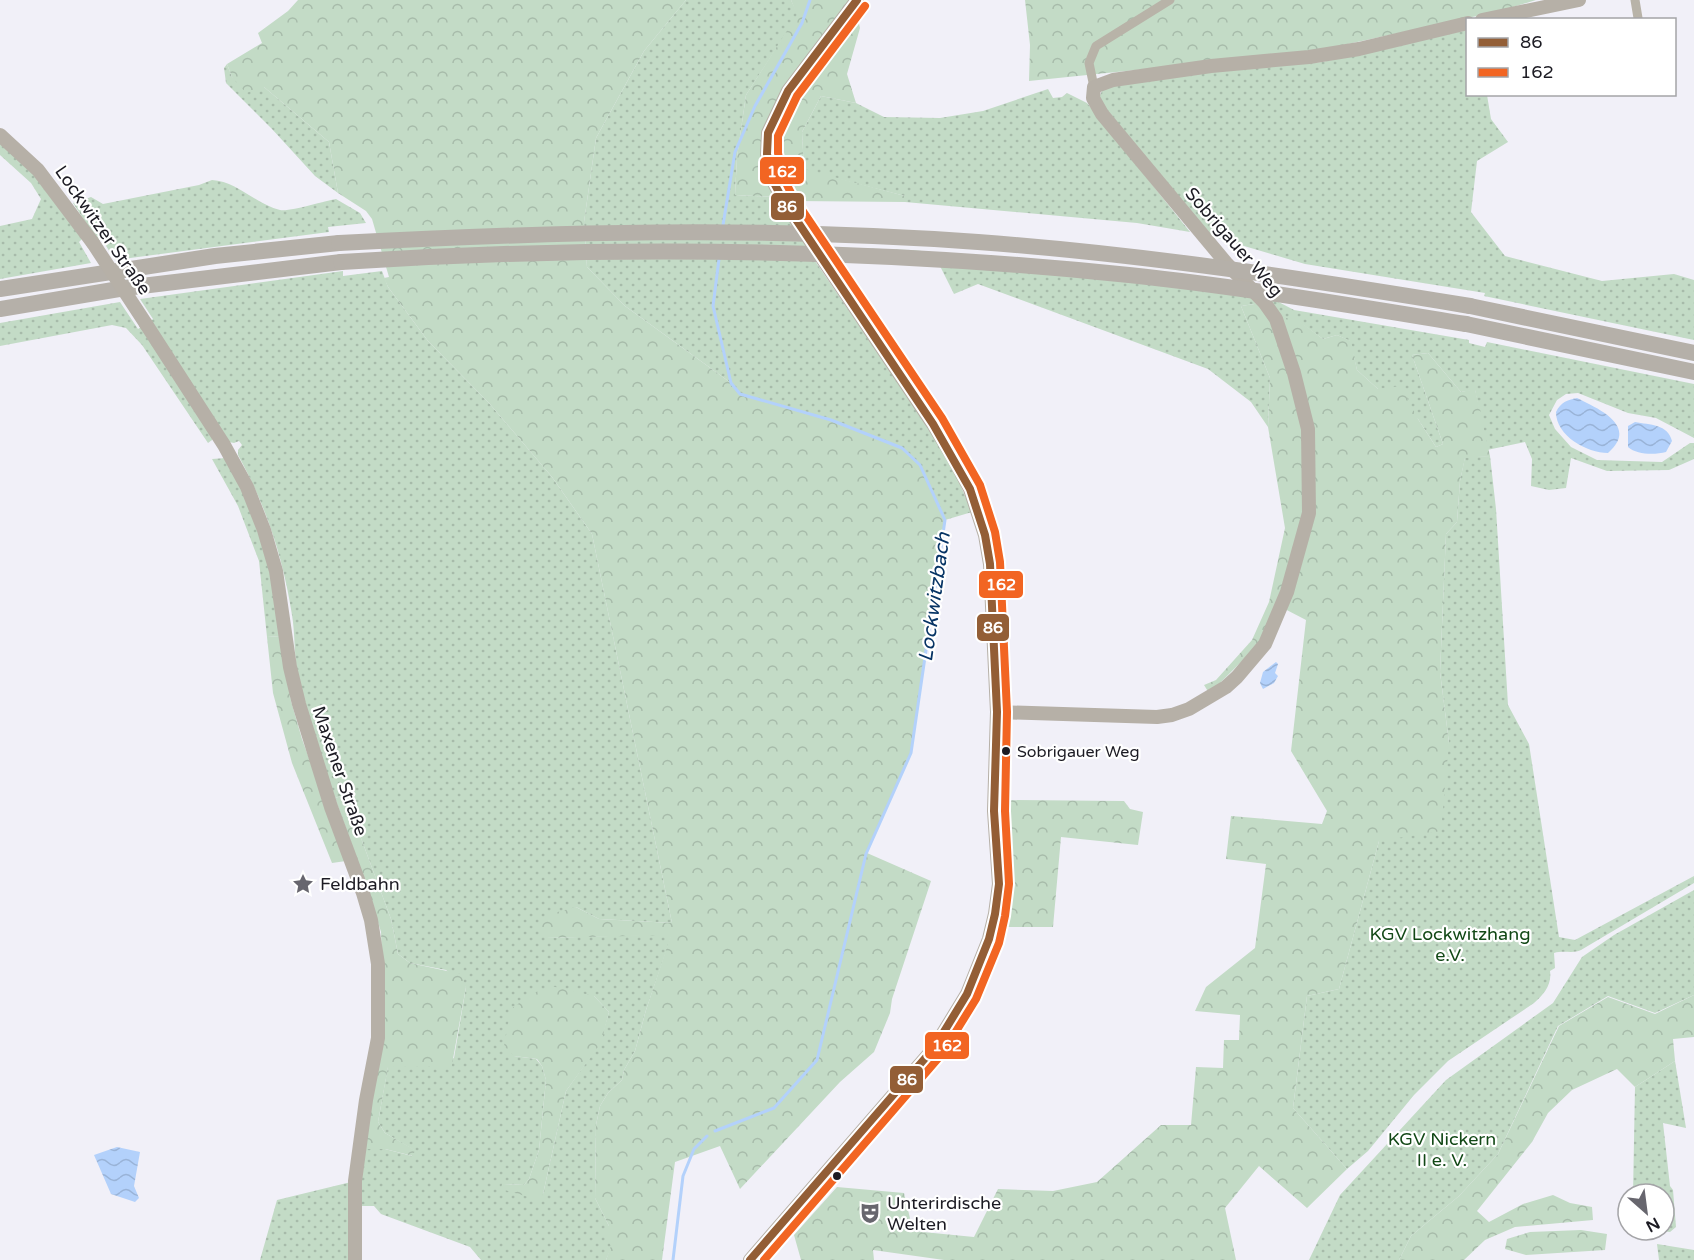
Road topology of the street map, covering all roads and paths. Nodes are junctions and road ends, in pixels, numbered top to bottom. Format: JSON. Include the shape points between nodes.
{"nodes":[{"id":1,"x":857,"y":0,"type":"edge"},
{"id":2,"x":1170,"y":0,"type":"edge"},
{"id":3,"x":1579,"y":0,"type":"edge"},
{"id":4,"x":1635,"y":0,"type":"edge"},
{"id":5,"x":1490,"y":18,"type":"edge"},
{"id":6,"x":1638,"y":18,"type":"edge"},
{"id":7,"x":1466,"y":23,"type":"edge"},
{"id":8,"x":1094,"y":87,"type":"junction"},
{"id":9,"x":0,"y":135,"type":"edge"},
{"id":10,"x":0,"y":289,"type":"edge"},
{"id":11,"x":0,"y":309,"type":"edge"},
{"id":12,"x":146,"y":324,"type":"joint"},
{"id":13,"x":1694,"y":353,"type":"edge"},
{"id":14,"x":1694,"y":372,"type":"edge"},
{"id":15,"x":997,"y":712,"type":"junction"},
{"id":16,"x":355,"y":1260,"type":"edge"},
{"id":17,"x":750,"y":1260,"type":"edge"}],
"edges":[{"from":1,"to":15,"type":"street","via":[[788,91],[768,133],[767,154],[773,181],[783,200],[933,424],[970,489],[986,535],[990,564]]},
{"from":2,"to":8,"type":"street","via":[[1096,46],[1089,63]]},
{"from":3,"to":5,"type":"street"},
{"from":4,"to":6,"type":"street"},
{"from":7,"to":8,"type":"street","via":[[1359,49],[1113,80]]},
{"from":8,"to":15,"type":"street","name":"Sobrigauer Weg","via":[[1093,98],[1102,114],[1276,319],[1308,429],[1309,513],[1287,592],[1265,644],[1237,677],[1211,697],[1189,709],[1157,717]]},
{"from":9,"to":12,"type":"street","name":"Lockwitzer Straße","bridge":true,"via":[[39,170]]},
{"from":10,"to":13,"type":"highway","bridge":true,"via":[[215,256],[339,243],[695,232],[904,237],[1136,256],[1298,277],[1470,306]]},
{"from":11,"to":14,"type":"highway","bridge":true,"via":[[136,287],[341,262],[467,255],[690,252],[908,257],[1129,275],[1294,296],[1466,324]]},
{"from":12,"to":16,"type":"street","name":"Maxener Straße","via":[[224,445],[264,530],[276,572],[290,667],[302,716],[371,920],[378,964],[378,1038],[355,1181]]},
{"from":15,"to":17,"type":"street","via":[[994,811],[999,884],[989,939],[967,994],[922,1062]]}]}
